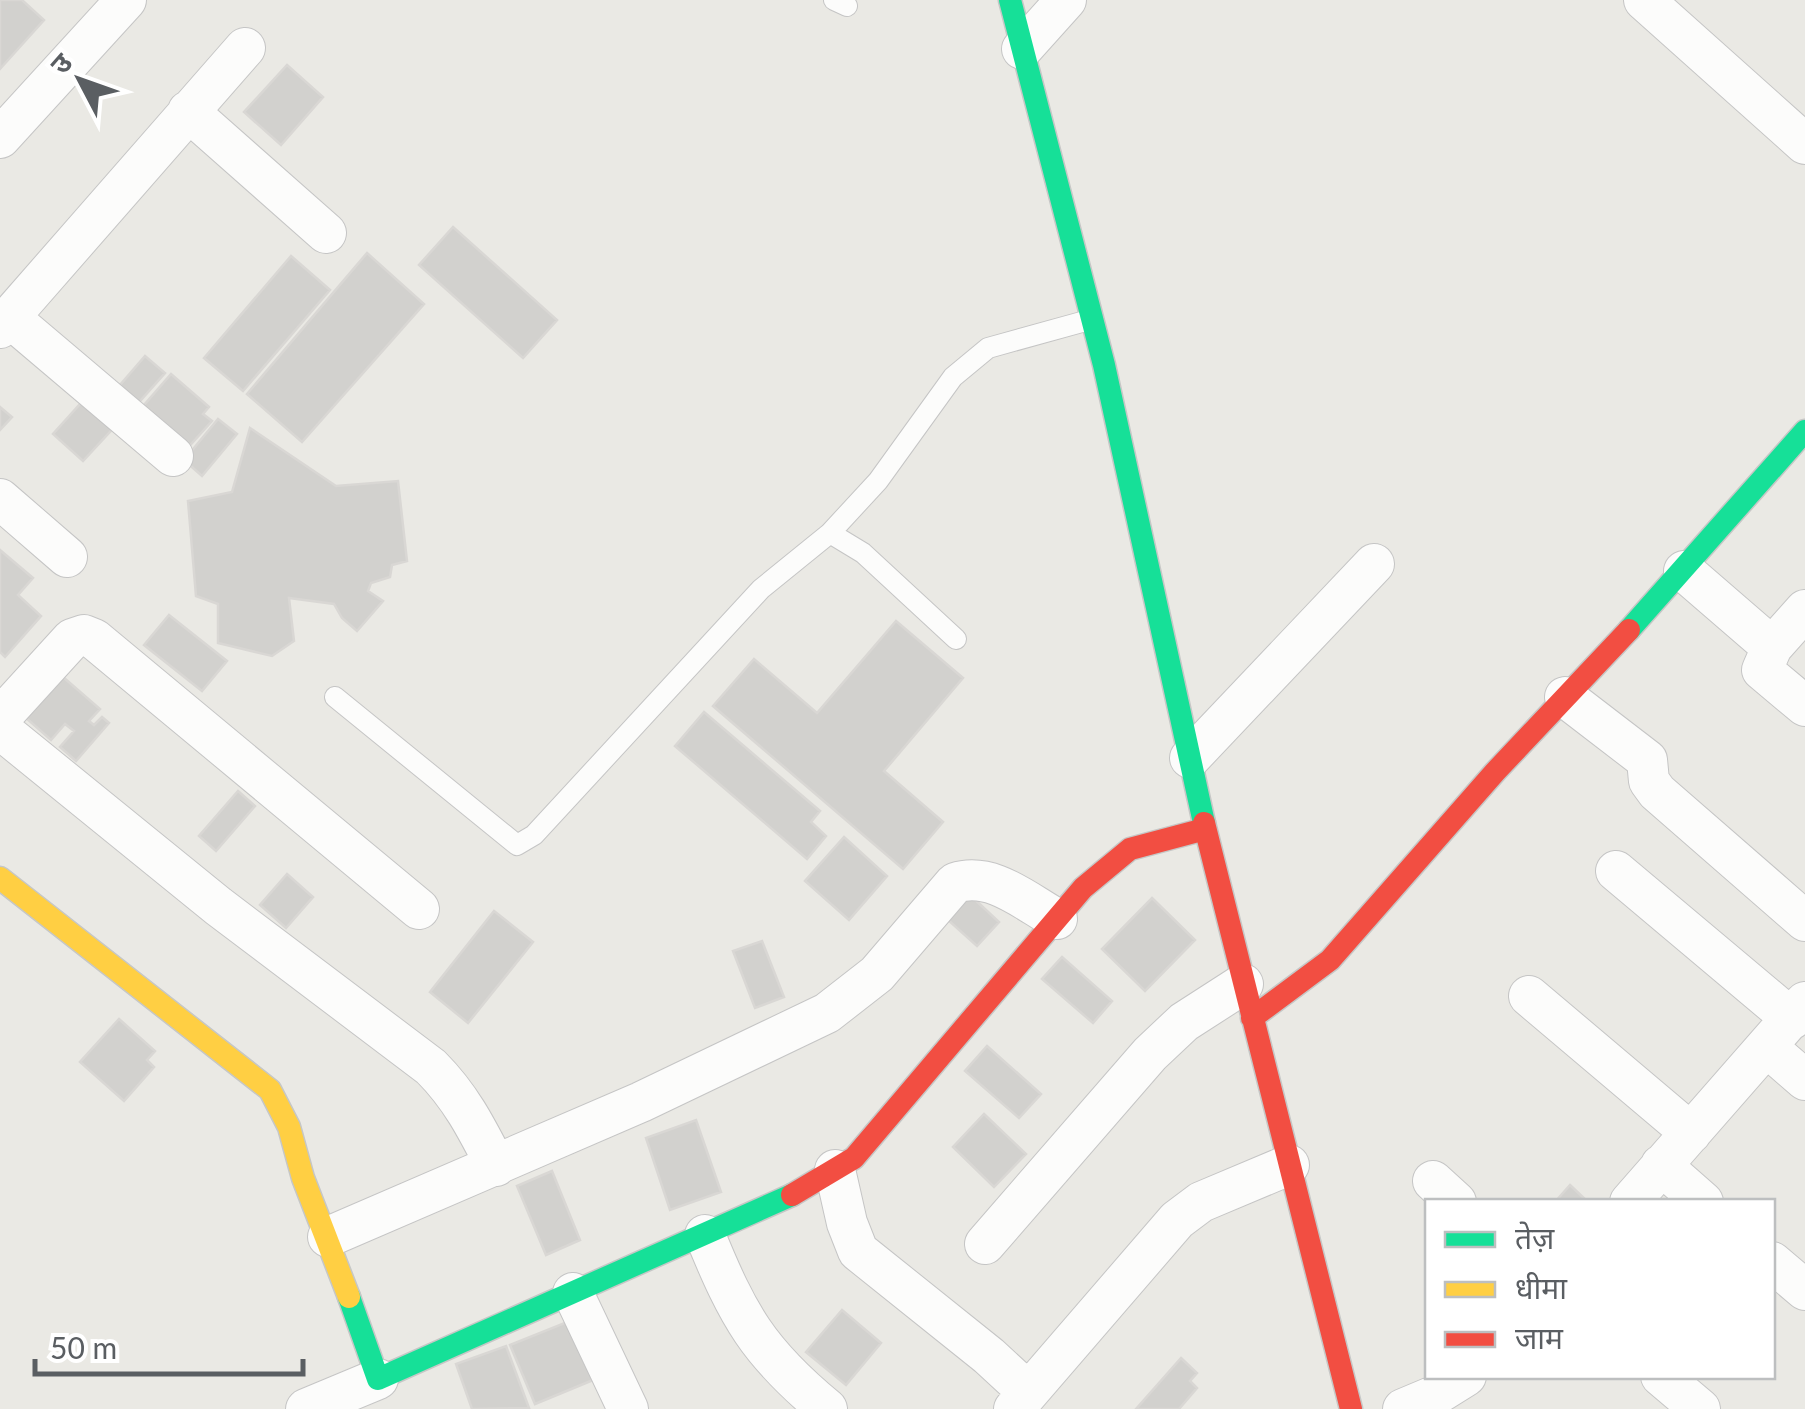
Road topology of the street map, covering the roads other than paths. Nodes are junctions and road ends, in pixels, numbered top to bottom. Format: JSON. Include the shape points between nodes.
{"nodes":[{"id":1,"x":126,"y":0,"type":"edge"},
{"id":2,"x":1010,"y":0,"type":"edge"},
{"id":3,"x":1066,"y":0,"type":"edge"},
{"id":4,"x":1644,"y":0,"type":"edge"},
{"id":5,"x":246,"y":48,"type":"dead end"},
{"id":6,"x":1022,"y":49,"type":"junction"},
{"id":7,"x":188,"y":111,"type":"junction"},
{"id":8,"x":7,"y":114,"type":"edge"},
{"id":9,"x":1805,"y":144,"type":"edge"},
{"id":10,"x":326,"y":233,"type":"dead end"},
{"id":11,"x":1092,"y":319,"type":"junction"},
{"id":12,"x":4,"y":322,"type":"edge"},
{"id":13,"x":1802,"y":442,"type":"edge"},
{"id":14,"x":173,"y":456,"type":"dead end"},
{"id":15,"x":0,"y":499,"type":"edge"},
{"id":16,"x":830,"y":532,"type":"junction"},
{"id":17,"x":67,"y":557,"type":"dead end"},
{"id":18,"x":1374,"y":564,"type":"dead end"},
{"id":19,"x":1684,"y":571,"type":"junction"},
{"id":20,"x":1805,"y":610,"type":"edge"},
{"id":21,"x":956,"y":639,"type":"dead end"},
{"id":22,"x":1772,"y":647,"type":"junction"},
{"id":23,"x":1565,"y":697,"type":"junction"},
{"id":24,"x":334,"y":698,"type":"dead end"},
{"id":25,"x":1805,"y":706,"type":"edge"},
{"id":26,"x":0,"y":718,"type":"edge"},
{"id":27,"x":0,"y":729,"type":"edge"},
{"id":28,"x":1190,"y":758,"type":"junction"},
{"id":29,"x":1205,"y":828,"type":"junction"},
{"id":30,"x":1616,"y":872,"type":"dead end"},
{"id":31,"x":0,"y":878,"type":"edge"},
{"id":32,"x":420,"y":909,"type":"dead end"},
{"id":33,"x":1056,"y":920,"type":"junction"},
{"id":34,"x":1805,"y":921,"type":"edge"},
{"id":35,"x":1529,"y":996,"type":"dead end"},
{"id":36,"x":1248,"y":1001,"type":"junction"},
{"id":37,"x":1788,"y":1023,"type":"edge"},
{"id":38,"x":1805,"y":1080,"type":"edge"},
{"id":39,"x":1691,"y":1133,"type":"junction"},
{"id":40,"x":1289,"y":1165,"type":"junction"},
{"id":41,"x":496,"y":1166,"type":"junction"},
{"id":42,"x":1661,"y":1166,"type":"junction"},
{"id":43,"x":835,"y":1170,"type":"junction"},
{"id":44,"x":1633,"y":1199,"type":"edge"},
{"id":45,"x":1700,"y":1199,"type":"edge"},
{"id":46,"x":705,"y":1235,"type":"junction"},
{"id":47,"x":328,"y":1237,"type":"junction"},
{"id":48,"x":984,"y":1244,"type":"dead end"},
{"id":49,"x":1775,"y":1265,"type":"edge"},
{"id":50,"x":1805,"y":1290,"type":"edge"},
{"id":51,"x":572,"y":1293,"type":"junction"},
{"id":52,"x":378,"y":1379,"type":"junction"},
{"id":53,"x":1664,"y":1379,"type":"edge"},
{"id":54,"x":1465,"y":1390,"type":"edge"},
{"id":55,"x":1021,"y":1401,"type":"edge"},
{"id":56,"x":306,"y":1409,"type":"edge"},
{"id":57,"x":628,"y":1409,"type":"edge"},
{"id":58,"x":827,"y":1409,"type":"edge"},
{"id":59,"x":1351,"y":1409,"type":"edge"},
{"id":60,"x":1403,"y":1409,"type":"edge"},
{"id":61,"x":1700,"y":1409,"type":"edge"}],
"edges":[{"from":1,"to":8,"type":"street"},
{"from":2,"to":6,"type":"street"},
{"from":3,"to":6,"type":"street"},
{"from":4,"to":9,"type":"street"},
{"from":5,"to":7,"type":"street"},
{"from":6,"to":11,"type":"street"},
{"from":7,"to":10,"type":"street"},
{"from":7,"to":12,"type":"street"},
{"from":11,"to":16,"type":"lane","via":[[988,348],[953,377],[878,481]]},
{"from":11,"to":28,"type":"street"},
{"from":12,"to":14,"type":"street"},
{"from":13,"to":19,"type":"street"},
{"from":15,"to":17,"type":"street"},
{"from":16,"to":21,"type":"lane","via":[[863,553]]},
{"from":16,"to":24,"type":"lane","via":[[760,590],[534,835],[517,845]]},
{"from":18,"to":28,"type":"street"},
{"from":19,"to":22,"type":"street"},
{"from":19,"to":23,"type":"street"},
{"from":20,"to":22,"type":"street"},
{"from":22,"to":25,"type":"street","via":[[1762,670]]},
{"from":23,"to":34,"type":"street","via":[[1647,760],[1657,792]]},
{"from":23,"to":36,"type":"street","via":[[1330,960],[1296,988]]},
{"from":26,"to":32,"type":"street","via":[[64,646],[84,634]]},
{"from":27,"to":41,"type":"street","via":[[431,1068],[468,1110]]},
{"from":28,"to":29,"type":"street"},
{"from":29,"to":33,"type":"street","via":[[1130,849]]},
{"from":29,"to":36,"type":"street"},
{"from":30,"to":37,"type":"street"},
{"from":31,"to":47,"type":"street","via":[[270,1090]]},
{"from":33,"to":41,"type":"street","via":[[992,882],[955,883],[876,974],[827,1012]]},
{"from":33,"to":43,"type":"street","via":[[879,1130]]},
{"from":35,"to":39,"type":"street"},
{"from":36,"to":40,"type":"street"},
{"from":36,"to":48,"type":"street","via":[[1184,1022]]},
{"from":37,"to":38,"type":"street"},
{"from":37,"to":39,"type":"street"},
{"from":39,"to":42,"type":"street"},
{"from":40,"to":55,"type":"street","via":[[1202,1202],[1177,1220]]},
{"from":40,"to":59,"type":"street"},
{"from":41,"to":47,"type":"street"},
{"from":42,"to":44,"type":"street"},
{"from":42,"to":45,"type":"street"},
{"from":43,"to":46,"type":"street"},
{"from":43,"to":55,"type":"street","via":[[858,1251],[989,1356]]},
{"from":46,"to":51,"type":"street"},
{"from":46,"to":58,"type":"street","via":[[754,1336]]},
{"from":47,"to":52,"type":"street"},
{"from":49,"to":50,"type":"street"},
{"from":51,"to":52,"type":"street"},
{"from":51,"to":57,"type":"street"},
{"from":52,"to":56,"type":"street"},
{"from":53,"to":61,"type":"street"},
{"from":54,"to":60,"type":"street"}]}
